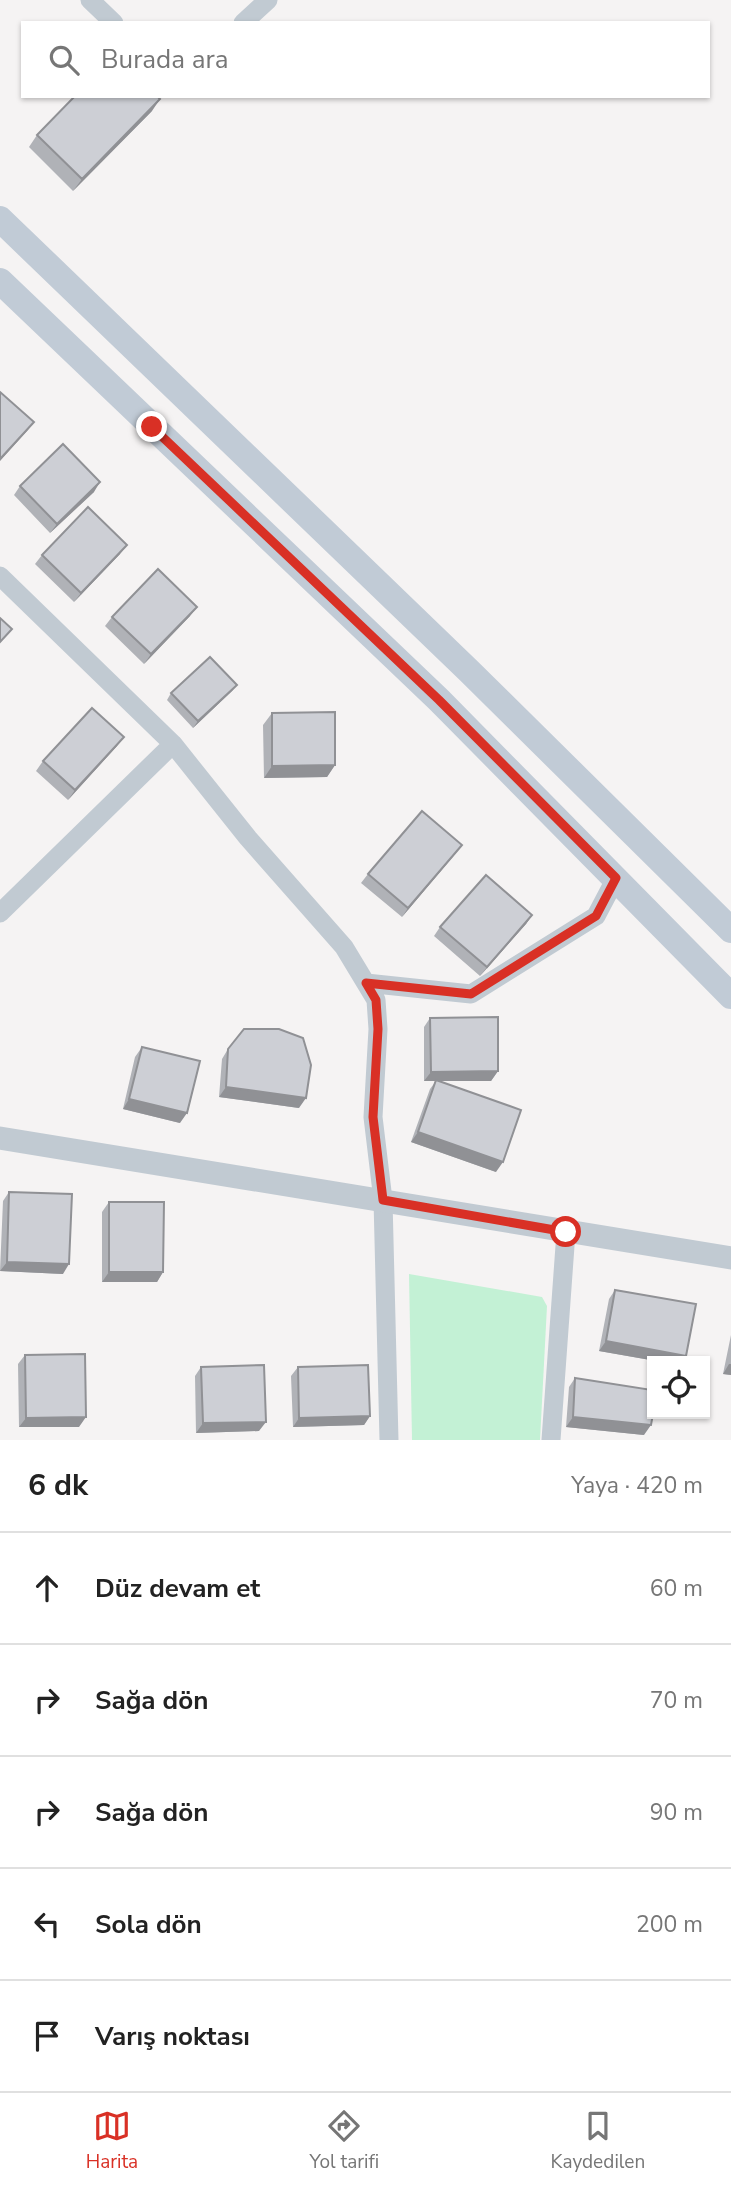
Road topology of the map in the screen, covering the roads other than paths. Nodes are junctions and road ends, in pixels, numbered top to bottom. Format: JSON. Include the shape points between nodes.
{"nodes":[{"id":1,"x":90,"y":0,"type":"edge"},
{"id":2,"x":268,"y":0,"type":"edge"},
{"id":3,"x":112,"y":21,"type":"edge"},
{"id":4,"x":245,"y":21,"type":"edge"},
{"id":5,"x":0,"y":219,"type":"edge"},
{"id":6,"x":0,"y":281,"type":"edge"},
{"id":7,"x":0,"y":576,"type":"edge"},
{"id":8,"x":173,"y":744,"type":"junction"},
{"id":9,"x":616,"y":878,"type":"junction"},
{"id":10,"x":0,"y":913,"type":"edge"},
{"id":11,"x":731,"y":930,"type":"edge"},
{"id":12,"x":366,"y":983,"type":"junction"},
{"id":13,"x":731,"y":996,"type":"edge"},
{"id":14,"x":0,"y":1138,"type":"edge"},
{"id":15,"x":383,"y":1200,"type":"junction"},
{"id":16,"x":566,"y":1232,"type":"junction"},
{"id":17,"x":726,"y":1256,"type":"edge"},
{"id":18,"x":389,"y":1440,"type":"edge"},
{"id":19,"x":551,"y":1440,"type":"edge"}],
"edges":[{"from":1,"to":3,"type":"street"},
{"from":2,"to":4,"type":"street"},
{"from":5,"to":11,"type":"main road"},
{"from":6,"to":9,"type":"main road","via":[[439,700]]},
{"from":7,"to":8,"type":"street"},
{"from":8,"to":10,"type":"street"},
{"from":8,"to":12,"type":"street","via":[[344,947]]},
{"from":9,"to":12,"type":"street","via":[[596,916],[471,994]]},
{"from":9,"to":13,"type":"main road"},
{"from":12,"to":15,"type":"street","via":[[376,1000],[373,1117]]},
{"from":14,"to":15,"type":"street"},
{"from":15,"to":16,"type":"street"},
{"from":15,"to":18,"type":"street"},
{"from":16,"to":17,"type":"street"},
{"from":16,"to":19,"type":"street"}]}
